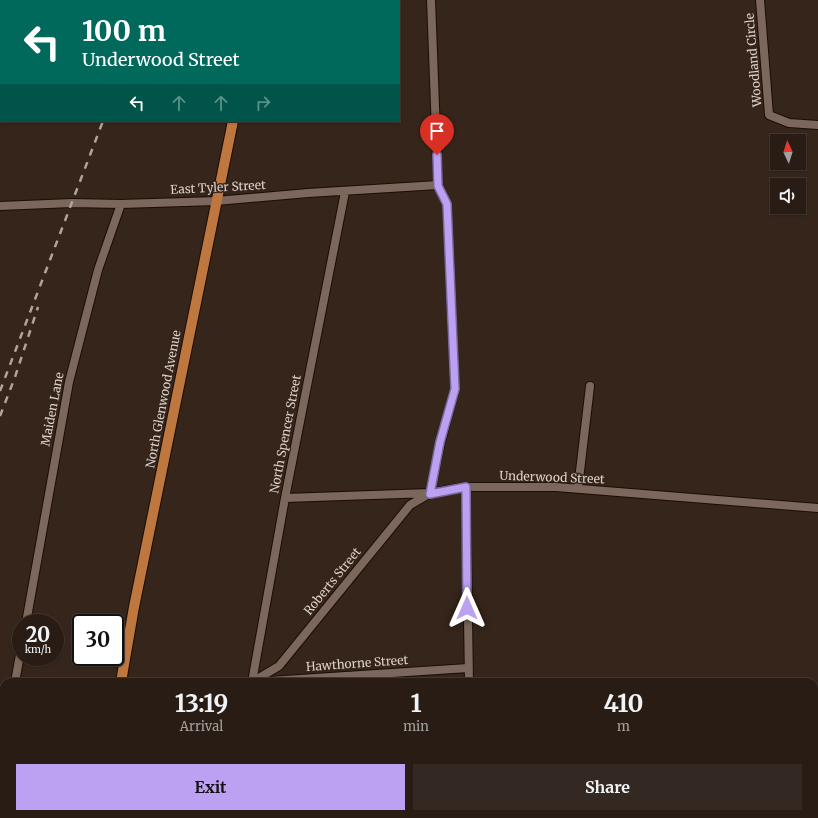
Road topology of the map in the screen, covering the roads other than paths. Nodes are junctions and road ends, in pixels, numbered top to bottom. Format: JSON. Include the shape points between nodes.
{"nodes":[{"id":1,"x":431,"y":0,"type":"edge"},
{"id":2,"x":760,"y":0,"type":"edge"},
{"id":3,"x":233,"y":122,"type":"edge"},
{"id":4,"x":818,"y":125,"type":"edge"},
{"id":5,"x":438,"y":186,"type":"junction"},
{"id":6,"x":345,"y":192,"type":"junction"},
{"id":7,"x":216,"y":201,"type":"junction"},
{"id":8,"x":120,"y":204,"type":"junction"},
{"id":9,"x":0,"y":206,"type":"edge"},
{"id":10,"x":590,"y":386,"type":"dead end"},
{"id":11,"x":466,"y":487,"type":"junction"},
{"id":12,"x":578,"y":488,"type":"junction"},
{"id":13,"x":430,"y":494,"type":"junction"},
{"id":14,"x":285,"y":498,"type":"junction"},
{"id":15,"x":818,"y":508,"type":"edge"},
{"id":16,"x":28,"y":614,"type":"edge"},
{"id":17,"x":18,"y":666,"type":"edge"},
{"id":18,"x":468,"y":668,"type":"junction"},
{"id":19,"x":16,"y":678,"type":"edge"},
{"id":20,"x":122,"y":678,"type":"edge"},
{"id":21,"x":253,"y":678,"type":"edge"},
{"id":22,"x":259,"y":678,"type":"edge"},
{"id":23,"x":358,"y":678,"type":"edge"},
{"id":24,"x":469,"y":678,"type":"edge"}],
"edges":[{"from":1,"to":5,"type":"street"},
{"from":2,"to":4,"type":"street","name":"Woodland Circle","via":[[769,115],[789,124]]},
{"from":3,"to":7,"type":"main road","name":"North Glenwood Avenue"},
{"from":5,"to":6,"type":"street","name":"East Tyler Street"},
{"from":5,"to":13,"type":"street","via":[[447,204],[455,389],[440,442]]},
{"from":6,"to":7,"type":"street","name":"East Tyler Street"},
{"from":6,"to":14,"type":"street","name":"North Spencer Street"},
{"from":7,"to":8,"type":"street","name":"East Tyler Street"},
{"from":7,"to":20,"type":"main road","name":"North Glenwood Avenue"},
{"from":8,"to":9,"type":"street","name":"East Tyler Street"},
{"from":8,"to":16,"type":"street","name":"Maiden Lane","via":[[98,270],[69,382]]},
{"from":10,"to":12,"type":"street"},
{"from":11,"to":12,"type":"street","name":"Underwood Street"},
{"from":11,"to":13,"type":"street","name":"Underwood Street"},
{"from":11,"to":18,"type":"street"},
{"from":12,"to":15,"type":"street","name":"Underwood Street"},
{"from":13,"to":14,"type":"street","name":"Underwood Street"},
{"from":13,"to":22,"type":"street","name":"Roberts Street","via":[[410,505],[279,666]]},
{"from":14,"to":21,"type":"street","name":"North Spencer Street"},
{"from":17,"to":19,"type":"street"},
{"from":18,"to":23,"type":"street","name":"Hawthorne Street"},
{"from":18,"to":24,"type":"street"}]}
